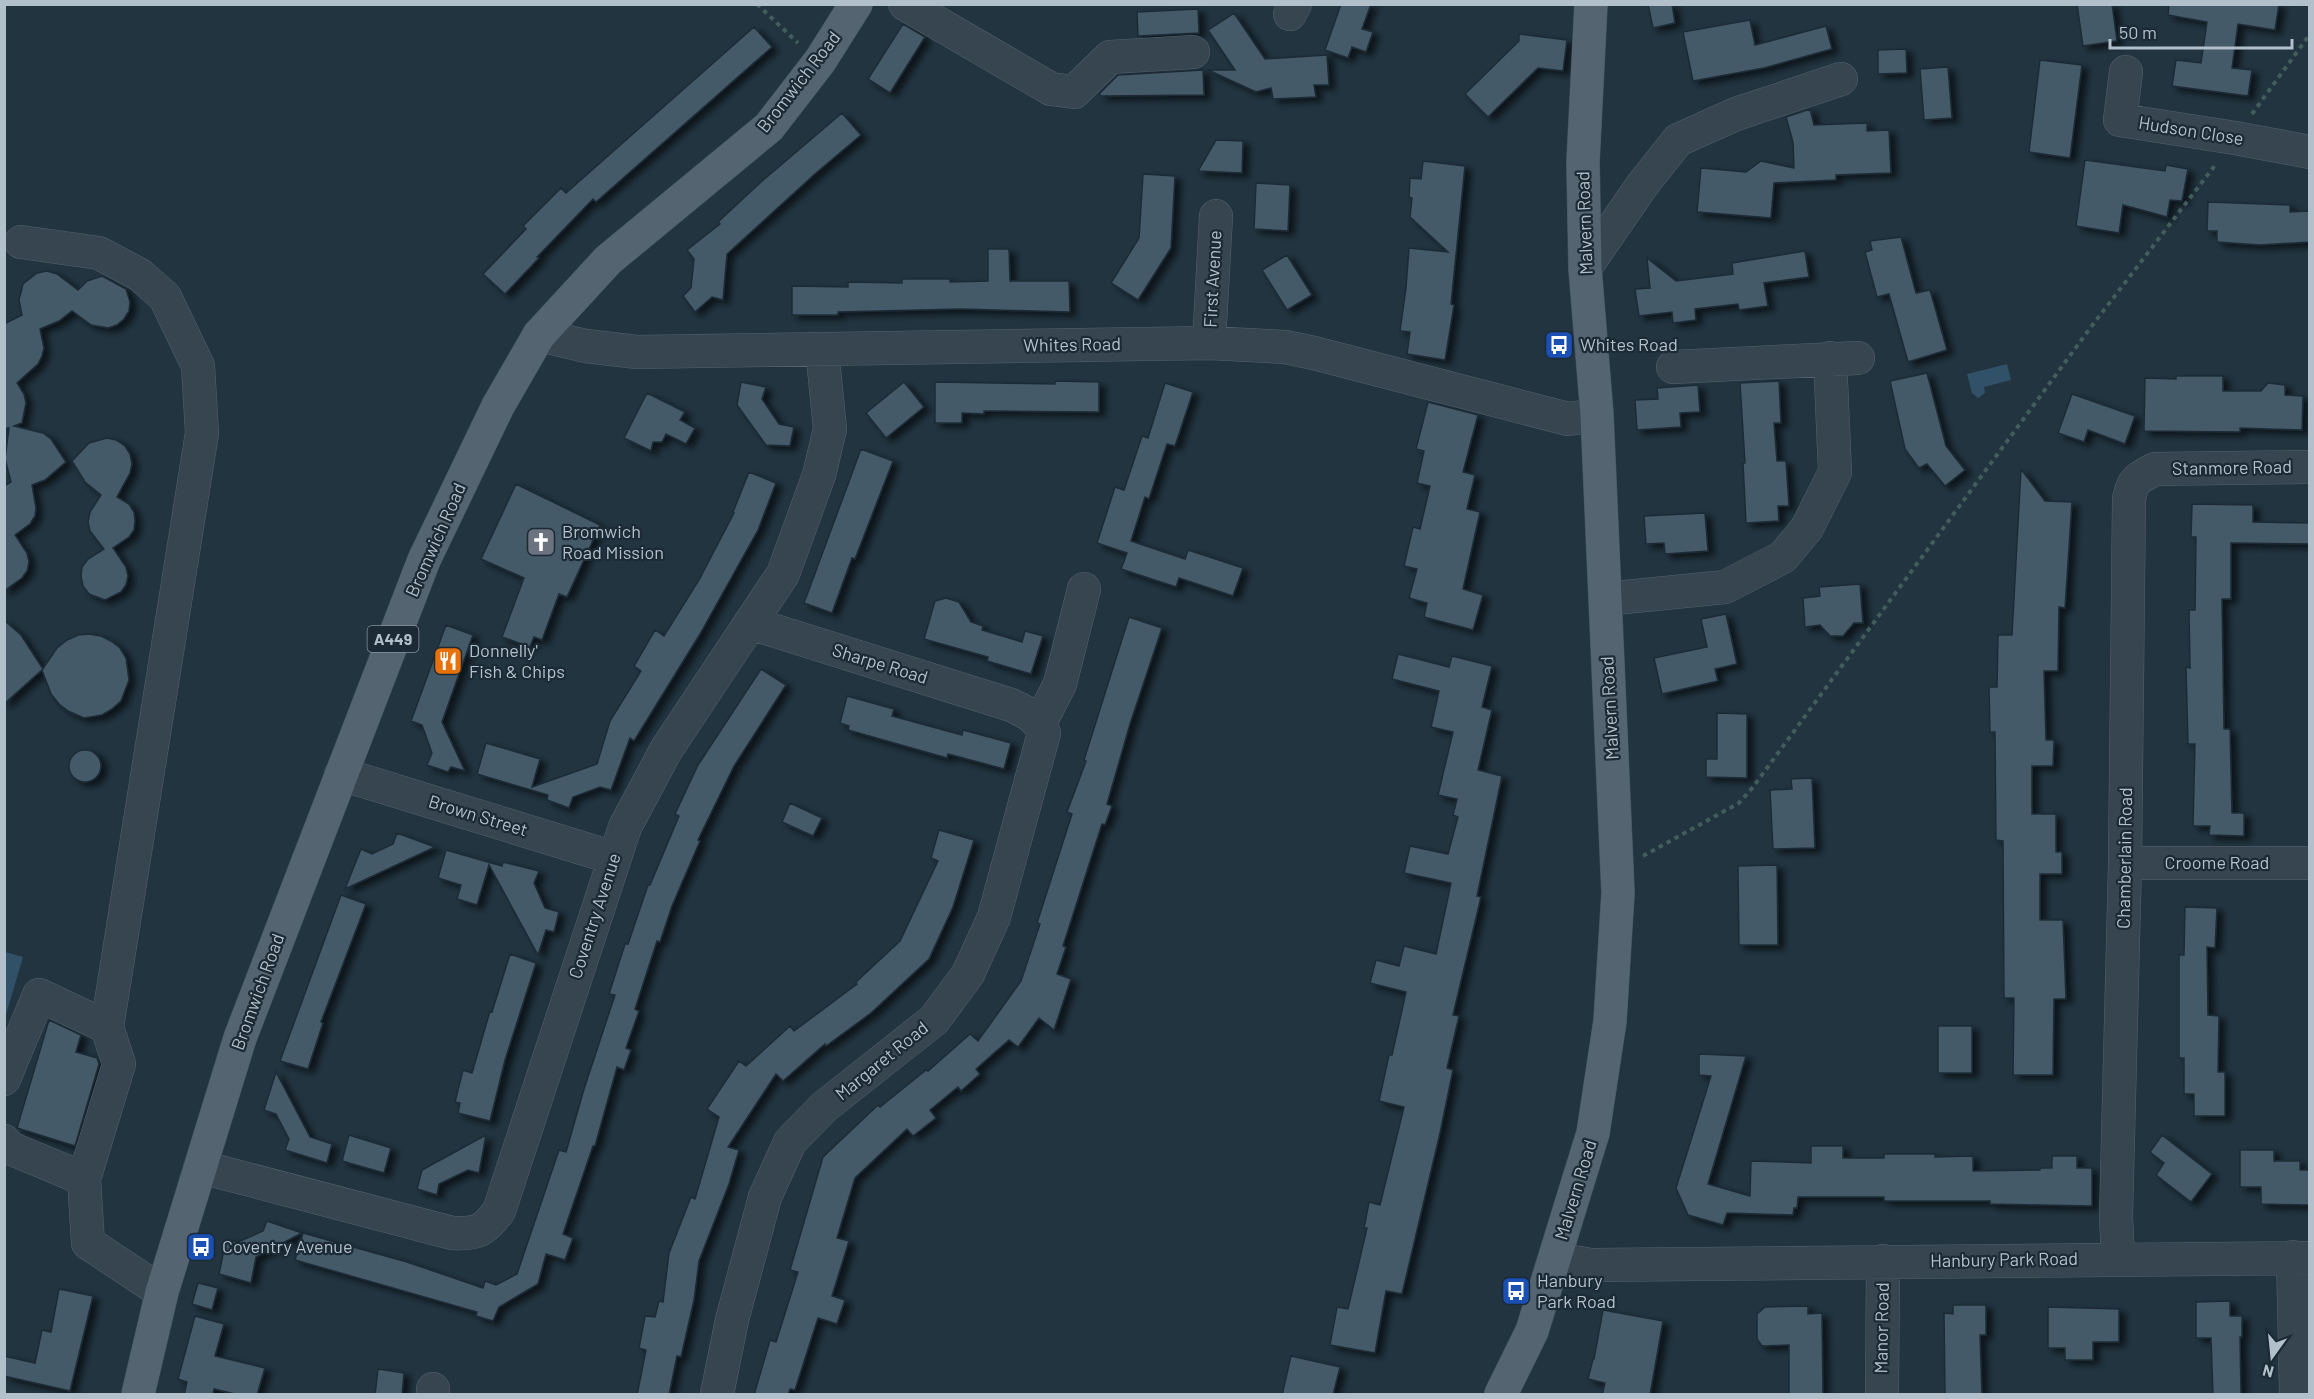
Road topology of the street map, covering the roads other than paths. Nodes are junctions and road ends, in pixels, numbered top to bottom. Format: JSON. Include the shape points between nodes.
{"nodes":[{"id":1,"x":856,"y":4,"type":"edge"},
{"id":2,"x":905,"y":4,"type":"edge"},
{"id":3,"x":1591,"y":4,"type":"edge"},
{"id":4,"x":1193,"y":52,"type":"dead end"},
{"id":5,"x":2126,"y":72,"type":"dead end"},
{"id":6,"x":1841,"y":79,"type":"dead end"},
{"id":7,"x":2310,"y":152,"type":"edge"},
{"id":8,"x":1216,"y":216,"type":"dead end"},
{"id":9,"x":21,"y":242,"type":"dead end"},
{"id":10,"x":1585,"y":268,"type":"junction"},
{"id":11,"x":539,"y":335,"type":"junction"},
{"id":12,"x":1209,"y":343,"type":"junction"},
{"id":13,"x":822,"y":349,"type":"junction"},
{"id":14,"x":1673,"y":367,"type":"dead end"},
{"id":15,"x":1597,"y":414,"type":"junction"},
{"id":16,"x":2310,"y":467,"type":"edge"},
{"id":17,"x":2155,"y":469,"type":"joint"},
{"id":18,"x":1084,"y":589,"type":"dead end"},
{"id":19,"x":1605,"y":599,"type":"junction"},
{"id":20,"x":750,"y":623,"type":"junction"},
{"id":21,"x":1040,"y":723,"type":"junction"},
{"id":22,"x":341,"y":774,"type":"junction"},
{"id":23,"x":614,"y":858,"type":"junction"},
{"id":24,"x":2125,"y":863,"type":"junction"},
{"id":25,"x":2310,"y":863,"type":"edge"},
{"id":26,"x":107,"y":1027,"type":"junction"},
{"id":27,"x":5,"y":1073,"type":"edge"},
{"id":28,"x":4,"y":1141,"type":"edge"},
{"id":29,"x":201,"y":1167,"type":"junction"},
{"id":30,"x":84,"y":1179,"type":"junction"},
{"id":31,"x":2301,"y":1257,"type":"edge"},
{"id":32,"x":1555,"y":1259,"type":"junction"},
{"id":33,"x":2118,"y":1259,"type":"junction"},
{"id":34,"x":1883,"y":1261,"type":"junction"},
{"id":35,"x":162,"y":1292,"type":"junction"},
{"id":36,"x":138,"y":1395,"type":"edge"},
{"id":37,"x":717,"y":1395,"type":"edge"},
{"id":38,"x":1501,"y":1395,"type":"edge"},
{"id":39,"x":1882,"y":1395,"type":"edge"},
{"id":40,"x":2296,"y":1395,"type":"edge"}],
"edges":[{"from":1,"to":11,"type":"main road","name":"Bromwich Road","number":"A449","via":[[820,61],[769,127],[608,260]]},
{"from":2,"to":4,"type":"street","via":[[1051,89],[1074,92],[1110,57]]},
{"from":3,"to":10,"type":"main road","name":"Malvern Road","via":[[1583,162]]},
{"from":5,"to":7,"type":"street","name":"Hudson Close","via":[[2120,120]]},
{"from":6,"to":10,"type":"street","via":[[1736,114],[1678,140]]},
{"from":8,"to":12,"type":"street","name":"First Avenue"},
{"from":9,"to":26,"type":"street","via":[[99,253],[140,275],[165,297],[198,366],[202,433]]},
{"from":10,"to":15,"type":"main road","name":"Malvern Road"},
{"from":11,"to":13,"type":"street","name":"Whites Road","via":[[637,352]]},
{"from":11,"to":22,"type":"main road","name":"Bromwich Road","number":"A449","via":[[498,406],[424,560]]},
{"from":12,"to":13,"type":"street","name":"Whites Road"},
{"from":12,"to":15,"type":"street","name":"Whites Road","via":[[1304,351],[1568,419]]},
{"from":13,"to":20,"type":"street","name":"Coventry Avenue","via":[[830,429],[819,475],[783,574]]},
{"from":14,"to":19,"type":"street","via":[[1829,359],[1835,472],[1807,528],[1783,557],[1725,586]]},
{"from":15,"to":19,"type":"main road","name":"Malvern Road"},
{"from":16,"to":17,"type":"street","name":"Stanmore Road"},
{"from":17,"to":24,"type":"street","name":"Chamberlain Road","via":[[2136,479],[2129,500]]},
{"from":18,"to":21,"type":"street","name":"Margaret Road","via":[[1060,684]]},
{"from":19,"to":32,"type":"main road","name":"Malvern Road","via":[[1618,893],[1610,1021],[1593,1133]]},
{"from":20,"to":21,"type":"street","name":"Sharpe Road","via":[[1011,705]]},
{"from":20,"to":23,"type":"street","name":"Coventry Avenue","via":[[666,750]]},
{"from":21,"to":37,"type":"street","name":"Margaret Road","via":[[1044,733],[994,917],[968,974],[934,1020],[824,1107],[790,1142],[765,1197],[732,1320]]},
{"from":22,"to":23,"type":"street","name":"Brown Street"},
{"from":22,"to":29,"type":"main road","name":"Bromwich Road","number":"A449","via":[[240,1038]]},
{"from":23,"to":29,"type":"street","name":"Coventry Avenue","via":[[499,1211],[487,1227],[472,1234],[452,1233]]},
{"from":24,"to":25,"type":"street","name":"Croome Road"},
{"from":24,"to":33,"type":"street","name":"Chamberlain Road"},
{"from":26,"to":27,"type":"street","via":[[39,995]]},
{"from":26,"to":30,"type":"street","via":[[119,1064]]},
{"from":28,"to":30,"type":"street","via":[[10,1148]]},
{"from":29,"to":35,"type":"main road","name":"Bromwich Road","number":"A449"},
{"from":30,"to":35,"type":"street","via":[[88,1243]]},
{"from":31,"to":33,"type":"street","name":"Hanbury Park Road"},
{"from":31,"to":40,"type":"street"},
{"from":32,"to":34,"type":"street","name":"Hanbury Park Road","via":[[1591,1265]]},
{"from":32,"to":38,"type":"main road","name":"Malvern Road","via":[[1532,1331]]},
{"from":33,"to":34,"type":"street","name":"Hanbury Park Road"},
{"from":34,"to":39,"type":"street","name":"Manor Road"},
{"from":35,"to":36,"type":"main road","name":"Bromwich Road","number":"A449"}]}
